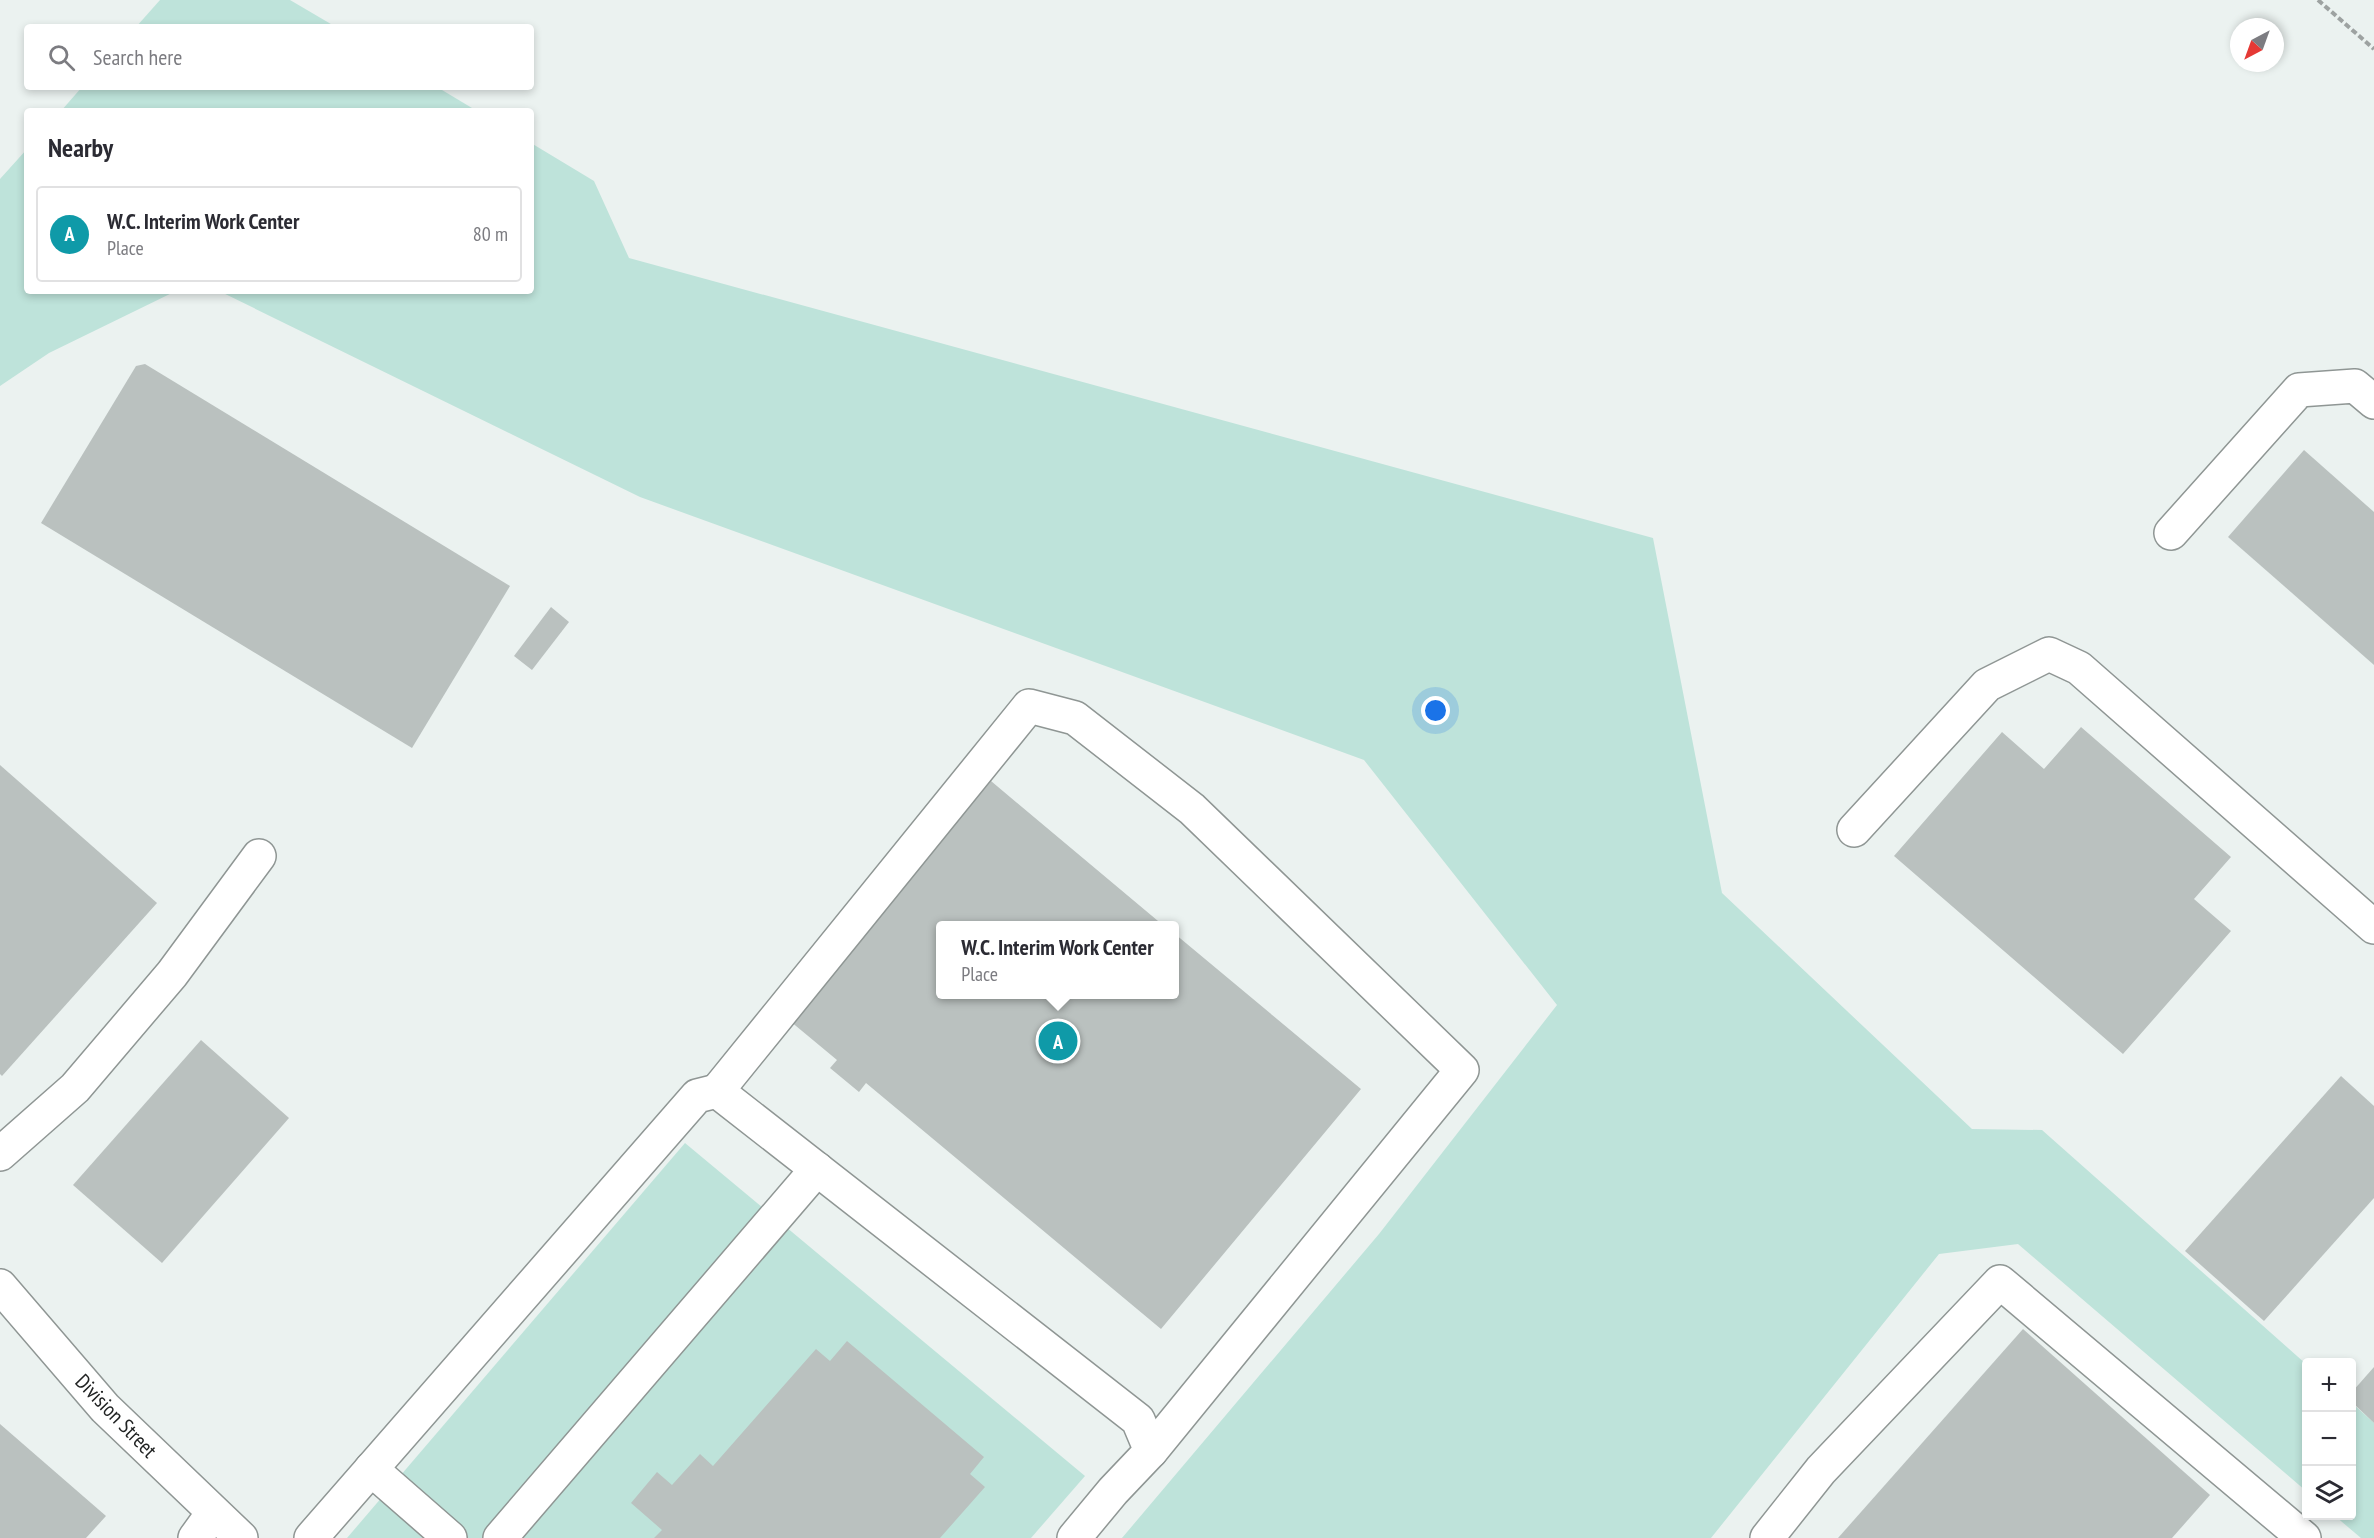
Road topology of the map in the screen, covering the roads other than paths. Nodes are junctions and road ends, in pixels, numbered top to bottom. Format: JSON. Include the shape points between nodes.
{"nodes":[{"id":1,"x":2374,"y":402,"type":"edge"},
{"id":2,"x":2171,"y":533,"type":"dead end"},
{"id":3,"x":1854,"y":830,"type":"dead end"},
{"id":4,"x":259,"y":856,"type":"dead end"},
{"id":5,"x":2374,"y":927,"type":"edge"},
{"id":6,"x":717,"y":1091,"type":"junction"},
{"id":7,"x":0,"y":1154,"type":"edge"},
{"id":8,"x":817,"y":1168,"type":"junction"},
{"id":9,"x":0,"y":1286,"type":"edge"},
{"id":10,"x":1150,"y":1451,"type":"junction"},
{"id":11,"x":370,"y":1469,"type":"junction"},
{"id":12,"x":204,"y":1526,"type":"edge"},
{"id":13,"x":241,"y":1538,"type":"edge"},
{"id":14,"x":311,"y":1538,"type":"edge"},
{"id":15,"x":450,"y":1538,"type":"edge"},
{"id":16,"x":500,"y":1538,"type":"edge"},
{"id":17,"x":1074,"y":1538,"type":"edge"},
{"id":18,"x":1767,"y":1538,"type":"edge"},
{"id":19,"x":2304,"y":1538,"type":"edge"}],
"edges":[{"from":1,"to":2,"type":"street","via":[[2355,386],[2299,390]]},
{"from":3,"to":5,"type":"street","via":[[1987,685],[2049,654],[2079,668]]},
{"from":4,"to":7,"type":"street","via":[[172,974],[75,1088]]},
{"from":6,"to":8,"type":"street"},
{"from":6,"to":10,"type":"street","via":[[1029,706],[1076,718],[1192,809],[1462,1070]]},
{"from":6,"to":11,"type":"street","via":[[697,1096]]},
{"from":8,"to":10,"type":"street","via":[[1138,1420]]},
{"from":8,"to":16,"type":"street"},
{"from":9,"to":12,"type":"street","name":"Division Street"},
{"from":10,"to":17,"type":"street"},
{"from":11,"to":14,"type":"street"},
{"from":11,"to":15,"type":"street"},
{"from":12,"to":13,"type":"street","name":"Division Street"},
{"from":18,"to":19,"type":"street","via":[[1821,1470],[2000,1282]]}]}
